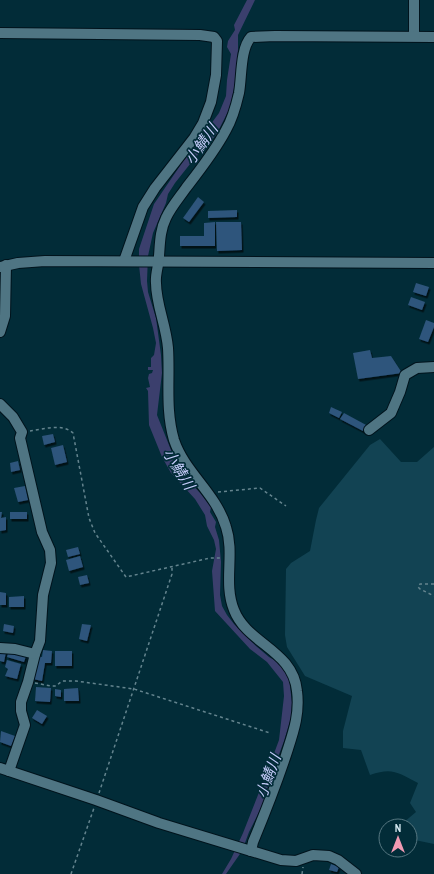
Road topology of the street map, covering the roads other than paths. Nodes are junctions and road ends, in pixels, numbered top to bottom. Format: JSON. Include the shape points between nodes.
{"nodes":[{"id":1,"x":414,"y":0,"type":"edge"},
{"id":2,"x":0,"y":33,"type":"edge"},
{"id":3,"x":414,"y":36,"type":"junction"},
{"id":4,"x":434,"y":37,"type":"edge"},
{"id":5,"x":127,"y":261,"type":"junction"},
{"id":6,"x":157,"y":261,"type":"junction"},
{"id":7,"x":434,"y":263,"type":"edge"},
{"id":8,"x":3,"y":266,"type":"edge"},
{"id":9,"x":0,"y":332,"type":"edge"},
{"id":10,"x":434,"y":367,"type":"edge"},
{"id":11,"x":0,"y":404,"type":"edge"},
{"id":12,"x":369,"y":430,"type":"dead end"},
{"id":13,"x":0,"y":648,"type":"edge"},
{"id":14,"x":35,"y":654,"type":"junction"},
{"id":15,"x":5,"y":770,"type":"edge"},
{"id":16,"x":250,"y":850,"type":"junction"},
{"id":17,"x":356,"y":874,"type":"edge"}],
"edges":[{"from":1,"to":3,"type":"street"},
{"from":2,"to":5,"type":"street","via":[[200,35],[214,37],[217,41],[216,75],[211,102],[203,123],[143,207]]},
{"from":3,"to":4,"type":"street"},
{"from":3,"to":6,"type":"street","via":[[251,37],[246,42],[234,115],[217,145],[166,218],[160,234]]},
{"from":5,"to":6,"type":"street"},
{"from":5,"to":8,"type":"street","via":[[44,261]]},
{"from":6,"to":7,"type":"street"},
{"from":6,"to":16,"type":"street","via":[[156,281],[167,333],[168,401],[175,441],[184,462],[209,493],[226,527],[230,548],[228,584],[234,611],[247,629],[284,661],[295,679],[298,692],[297,722],[276,786]]},
{"from":8,"to":9,"type":"street","via":[[5,316]]},
{"from":10,"to":12,"type":"street","via":[[417,368],[405,375],[391,413]]},
{"from":11,"to":14,"type":"street","via":[[13,417],[22,432],[20,438],[37,512],[50,550],[43,595],[40,641]]},
{"from":13,"to":14,"type":"street"},
{"from":14,"to":15,"type":"street","via":[[21,702],[25,725]]},
{"from":15,"to":16,"type":"street","via":[[159,823]]},
{"from":16,"to":17,"type":"street","via":[[281,860],[296,861],[313,856],[329,856]]}]}
